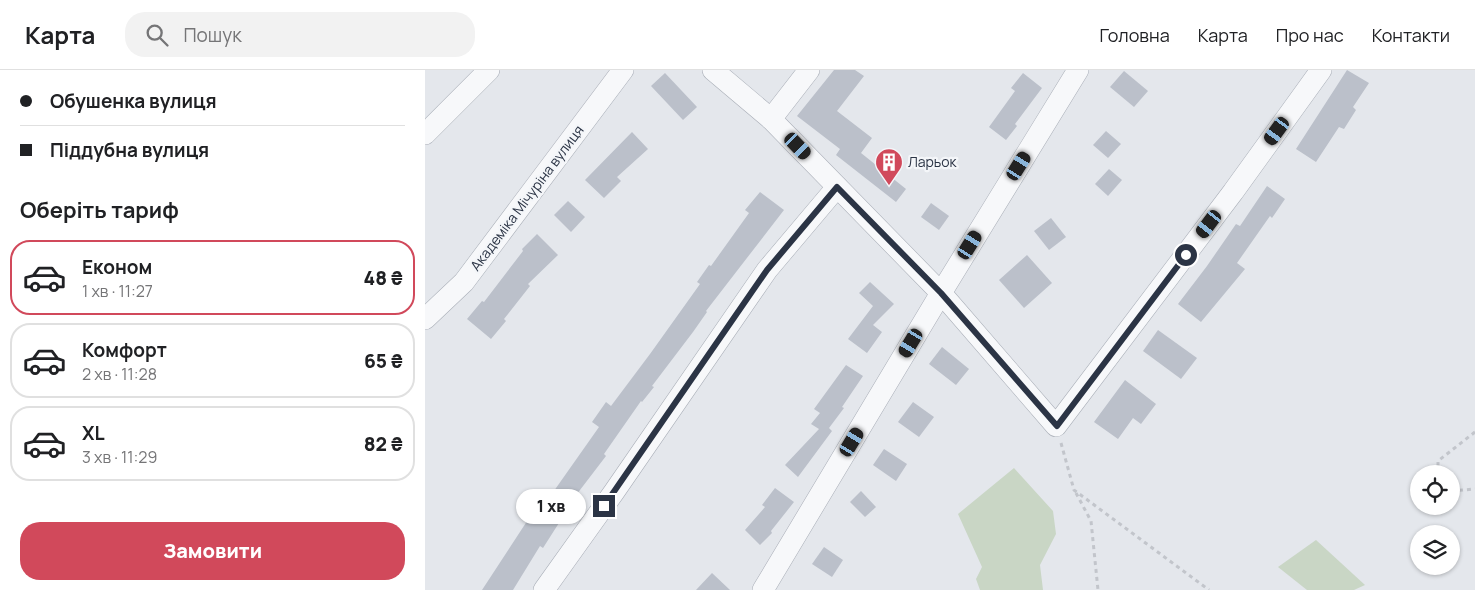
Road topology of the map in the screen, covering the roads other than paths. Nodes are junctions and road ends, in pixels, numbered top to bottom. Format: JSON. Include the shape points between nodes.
{"nodes":[{"id":1,"x":489,"y":70,"type":"edge"},
{"id":2,"x":623,"y":70,"type":"edge"},
{"id":3,"x":713,"y":70,"type":"edge"},
{"id":4,"x":809,"y":70,"type":"edge"},
{"id":5,"x":1078,"y":70,"type":"edge"},
{"id":6,"x":1321,"y":70,"type":"edge"},
{"id":7,"x":771,"y":119,"type":"junction"},
{"id":8,"x":425,"y":134,"type":"edge"},
{"id":9,"x":837,"y":187,"type":"junction"},
{"id":10,"x":941,"y":293,"type":"junction"},
{"id":11,"x":425,"y":319,"type":"edge"},
{"id":12,"x":544,"y":590,"type":"edge"},
{"id":13,"x":763,"y":590,"type":"edge"}],
"edges":[{"from":1,"to":8,"type":"street"},
{"from":2,"to":11,"type":"street","name":"Академіка Мічуріна вулиця","via":[[465,282]]},
{"from":3,"to":7,"type":"street"},
{"from":4,"to":7,"type":"street"},
{"from":5,"to":10,"type":"street"},
{"from":6,"to":10,"type":"street","via":[[1057,426]]},
{"from":7,"to":9,"type":"street"},
{"from":9,"to":10,"type":"street"},
{"from":9,"to":12,"type":"street","via":[[767,270]]},
{"from":10,"to":13,"type":"street"}]}
